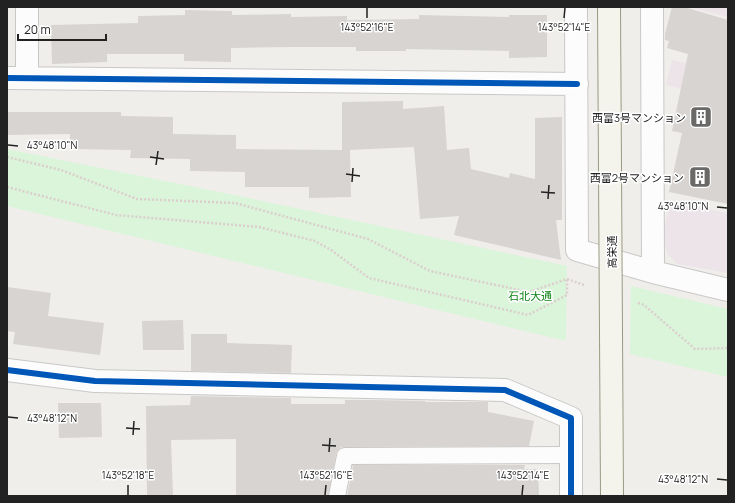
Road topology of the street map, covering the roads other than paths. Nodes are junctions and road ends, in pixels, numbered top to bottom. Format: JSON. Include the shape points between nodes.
{"nodes":[{"id":1,"x":27,"y":7,"type":"edge"},
{"id":2,"x":576,"y":7,"type":"edge"},
{"id":3,"x":610,"y":7,"type":"edge"},
{"id":4,"x":652,"y":7,"type":"edge"},
{"id":5,"x":17,"y":78,"type":"edge"},
{"id":6,"x":577,"y":84,"type":"junction"},
{"id":7,"x":653,"y":272,"type":"junction"},
{"id":8,"x":728,"y":290,"type":"edge"},
{"id":9,"x":7,"y":370,"type":"edge"},
{"id":10,"x":571,"y":456,"type":"junction"},
{"id":11,"x":337,"y":496,"type":"edge"},
{"id":12,"x":571,"y":496,"type":"edge"},
{"id":13,"x":612,"y":496,"type":"edge"}],
"edges":[{"from":1,"to":5,"type":"street"},
{"from":2,"to":6,"type":"street"},
{"from":3,"to":13,"type":"street","name":"高栄通","bridge":true},
{"from":4,"to":7,"type":"street"},
{"from":5,"to":6,"type":"street"},
{"from":6,"to":7,"type":"street","via":[[577,250]]},
{"from":7,"to":8,"type":"street"},
{"from":9,"to":10,"type":"street","via":[[95,381],[505,390],[571,418]]},
{"from":10,"to":11,"type":"lane","via":[[345,456]]},
{"from":10,"to":12,"type":"street"}]}
